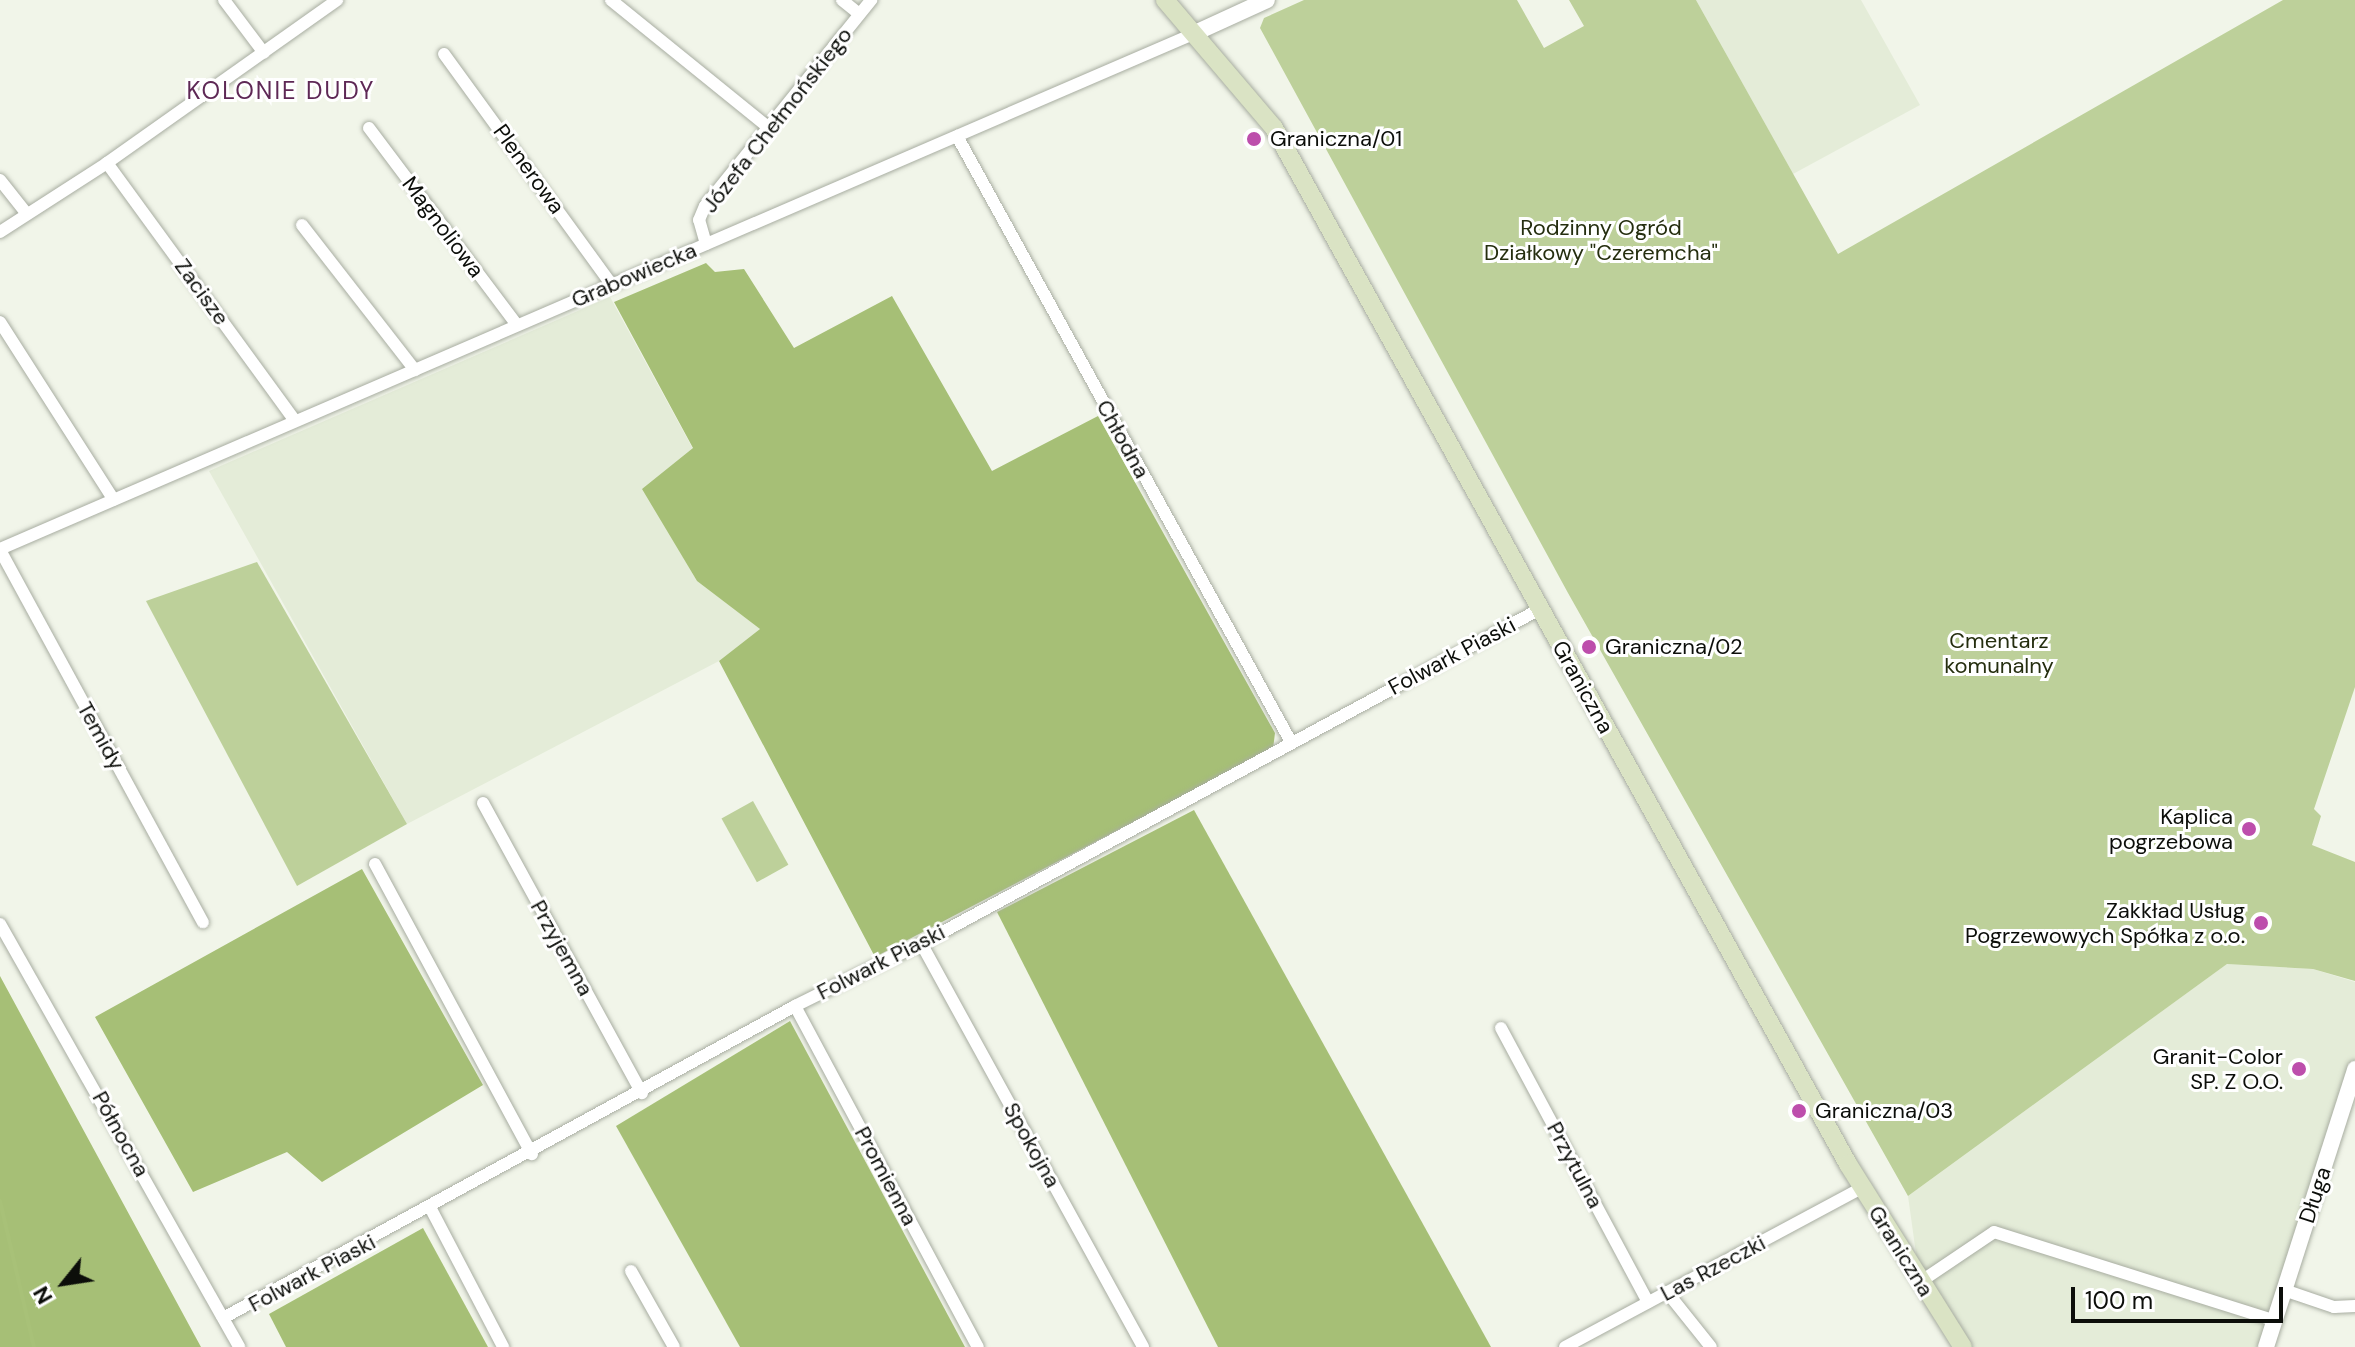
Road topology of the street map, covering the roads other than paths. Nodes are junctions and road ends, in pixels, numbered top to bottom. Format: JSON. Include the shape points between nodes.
{"nodes":[{"id":1,"x":224,"y":0,"type":"edge"},
{"id":2,"x":337,"y":0,"type":"edge"},
{"id":3,"x":611,"y":0,"type":"edge"},
{"id":4,"x":842,"y":0,"type":"edge"},
{"id":5,"x":871,"y":0,"type":"edge"},
{"id":6,"x":1165,"y":0,"type":"edge"},
{"id":7,"x":1267,"y":0,"type":"edge"},
{"id":8,"x":859,"y":14,"type":"junction"},
{"id":9,"x":1195,"y":33,"type":"junction"},
{"id":10,"x":264,"y":53,"type":"junction"},
{"id":11,"x":444,"y":54,"type":"dead end"},
{"id":12,"x":768,"y":127,"type":"junction"},
{"id":13,"x":369,"y":128,"type":"dead end"},
{"id":14,"x":957,"y":136,"type":"junction"},
{"id":15,"x":107,"y":163,"type":"junction"},
{"id":16,"x":0,"y":180,"type":"edge"},
{"id":17,"x":27,"y":214,"type":"junction"},
{"id":18,"x":302,"y":225,"type":"dead end"},
{"id":19,"x":0,"y":232,"type":"edge"},
{"id":20,"x":706,"y":244,"type":"junction"},
{"id":21,"x":612,"y":285,"type":"junction"},
{"id":22,"x":0,"y":322,"type":"edge"},
{"id":23,"x":517,"y":325,"type":"junction"},
{"id":24,"x":415,"y":370,"type":"junction"},
{"id":25,"x":295,"y":421,"type":"junction"},
{"id":26,"x":114,"y":500,"type":"junction"},
{"id":27,"x":0,"y":550,"type":"edge"},
{"id":28,"x":1540,"y":609,"type":"junction"},
{"id":29,"x":1291,"y":742,"type":"junction"},
{"id":30,"x":483,"y":803,"type":"dead end"},
{"id":31,"x":375,"y":864,"type":"dead end"},
{"id":32,"x":203,"y":922,"type":"dead end"},
{"id":33,"x":0,"y":924,"type":"edge"},
{"id":34,"x":921,"y":943,"type":"junction"},
{"id":35,"x":795,"y":1006,"type":"junction"},
{"id":36,"x":1501,"y":1028,"type":"dead end"},
{"id":37,"x":2355,"y":1069,"type":"edge"},
{"id":38,"x":642,"y":1093,"type":"junction"},
{"id":39,"x":532,"y":1154,"type":"junction"},
{"id":40,"x":1862,"y":1188,"type":"junction"},
{"id":41,"x":431,"y":1209,"type":"junction"},
{"id":42,"x":631,"y":1271,"type":"dead end"},
{"id":43,"x":1920,"y":1282,"type":"junction"},
{"id":44,"x":2284,"y":1290,"type":"junction"},
{"id":45,"x":1667,"y":1292,"type":"junction"},
{"id":46,"x":1648,"y":1302,"type":"junction"},
{"id":47,"x":2355,"y":1306,"type":"edge"},
{"id":48,"x":223,"y":1318,"type":"junction"},
{"id":49,"x":2273,"y":1320,"type":"junction"},
{"id":50,"x":239,"y":1347,"type":"edge"},
{"id":51,"x":503,"y":1347,"type":"edge"},
{"id":52,"x":674,"y":1347,"type":"edge"},
{"id":53,"x":978,"y":1347,"type":"edge"},
{"id":54,"x":1143,"y":1347,"type":"edge"},
{"id":55,"x":1565,"y":1347,"type":"edge"},
{"id":56,"x":1711,"y":1347,"type":"edge"},
{"id":57,"x":1963,"y":1347,"type":"edge"},
{"id":58,"x":2266,"y":1347,"type":"edge"}],
"edges":[{"from":1,"to":10,"type":"street"},
{"from":2,"to":10,"type":"street"},
{"from":3,"to":12,"type":"street"},
{"from":4,"to":8,"type":"street"},
{"from":5,"to":8,"type":"street","name":"Józefa Chełmońskiego"},
{"from":6,"to":9,"type":"main road","name":"Graniczna"},
{"from":7,"to":9,"type":"street","name":"Grabowiecka"},
{"from":8,"to":12,"type":"street","name":"Józefa Chełmońskiego"},
{"from":9,"to":14,"type":"street","name":"Grabowiecka"},
{"from":9,"to":28,"type":"main road","name":"Graniczna","via":[[1274,128]]},
{"from":10,"to":15,"type":"street"},
{"from":11,"to":21,"type":"street","name":"Plenerowa"},
{"from":12,"to":20,"type":"street","name":"Józefa Chełmońskiego","via":[[705,206],[699,220]]},
{"from":13,"to":23,"type":"street","name":"Magnoliowa"},
{"from":14,"to":20,"type":"street","name":"Grabowiecka"},
{"from":14,"to":29,"type":"street","name":"Chłodna"},
{"from":15,"to":17,"type":"street"},
{"from":15,"to":25,"type":"street","name":"Zacisze"},
{"from":16,"to":17,"type":"street"},
{"from":17,"to":19,"type":"street"},
{"from":18,"to":24,"type":"street"},
{"from":20,"to":21,"type":"street","name":"Grabowiecka"},
{"from":21,"to":23,"type":"street","name":"Grabowiecka"},
{"from":22,"to":26,"type":"street"},
{"from":23,"to":24,"type":"street","name":"Grabowiecka"},
{"from":24,"to":25,"type":"street","name":"Grabowiecka"},
{"from":25,"to":26,"type":"street","name":"Grabowiecka"},
{"from":26,"to":27,"type":"street","name":"Grabowiecka"},
{"from":27,"to":32,"type":"street","name":"Temidy"},
{"from":28,"to":29,"type":"street","name":"Folwark Piaski"},
{"from":28,"to":40,"type":"main road","name":"Graniczna"},
{"from":29,"to":34,"type":"street","name":"Folwark Piaski"},
{"from":30,"to":38,"type":"street","name":"Przyjemna"},
{"from":31,"to":39,"type":"street"},
{"from":33,"to":48,"type":"street","name":"Północna"},
{"from":34,"to":35,"type":"street","name":"Folwark Piaski"},
{"from":34,"to":54,"type":"street","name":"Spokojna"},
{"from":35,"to":38,"type":"street","name":"Folwark Piaski"},
{"from":35,"to":53,"type":"street","name":"Promienna"},
{"from":36,"to":46,"type":"street","name":"Przytulna"},
{"from":37,"to":44,"type":"street","name":"Długa"},
{"from":38,"to":39,"type":"street","name":"Folwark Piaski"},
{"from":39,"to":41,"type":"street","name":"Folwark Piaski"},
{"from":40,"to":43,"type":"main road","name":"Graniczna"},
{"from":40,"to":45,"type":"street","name":"Las Rzeczki"},
{"from":41,"to":48,"type":"street","name":"Folwark Piaski"},
{"from":41,"to":51,"type":"street"},
{"from":42,"to":52,"type":"street"},
{"from":43,"to":49,"type":"street","via":[[1994,1232]]},
{"from":43,"to":57,"type":"main road","name":"Graniczna"},
{"from":44,"to":47,"type":"street","via":[[2334,1307]]},
{"from":44,"to":49,"type":"street","name":"Długa"},
{"from":45,"to":46,"type":"street","name":"Las Rzeczki"},
{"from":45,"to":56,"type":"street"},
{"from":46,"to":55,"type":"street","name":"Las Rzeczki"},
{"from":48,"to":50,"type":"street","name":"Północna"},
{"from":49,"to":58,"type":"street","name":"Długa"}]}
